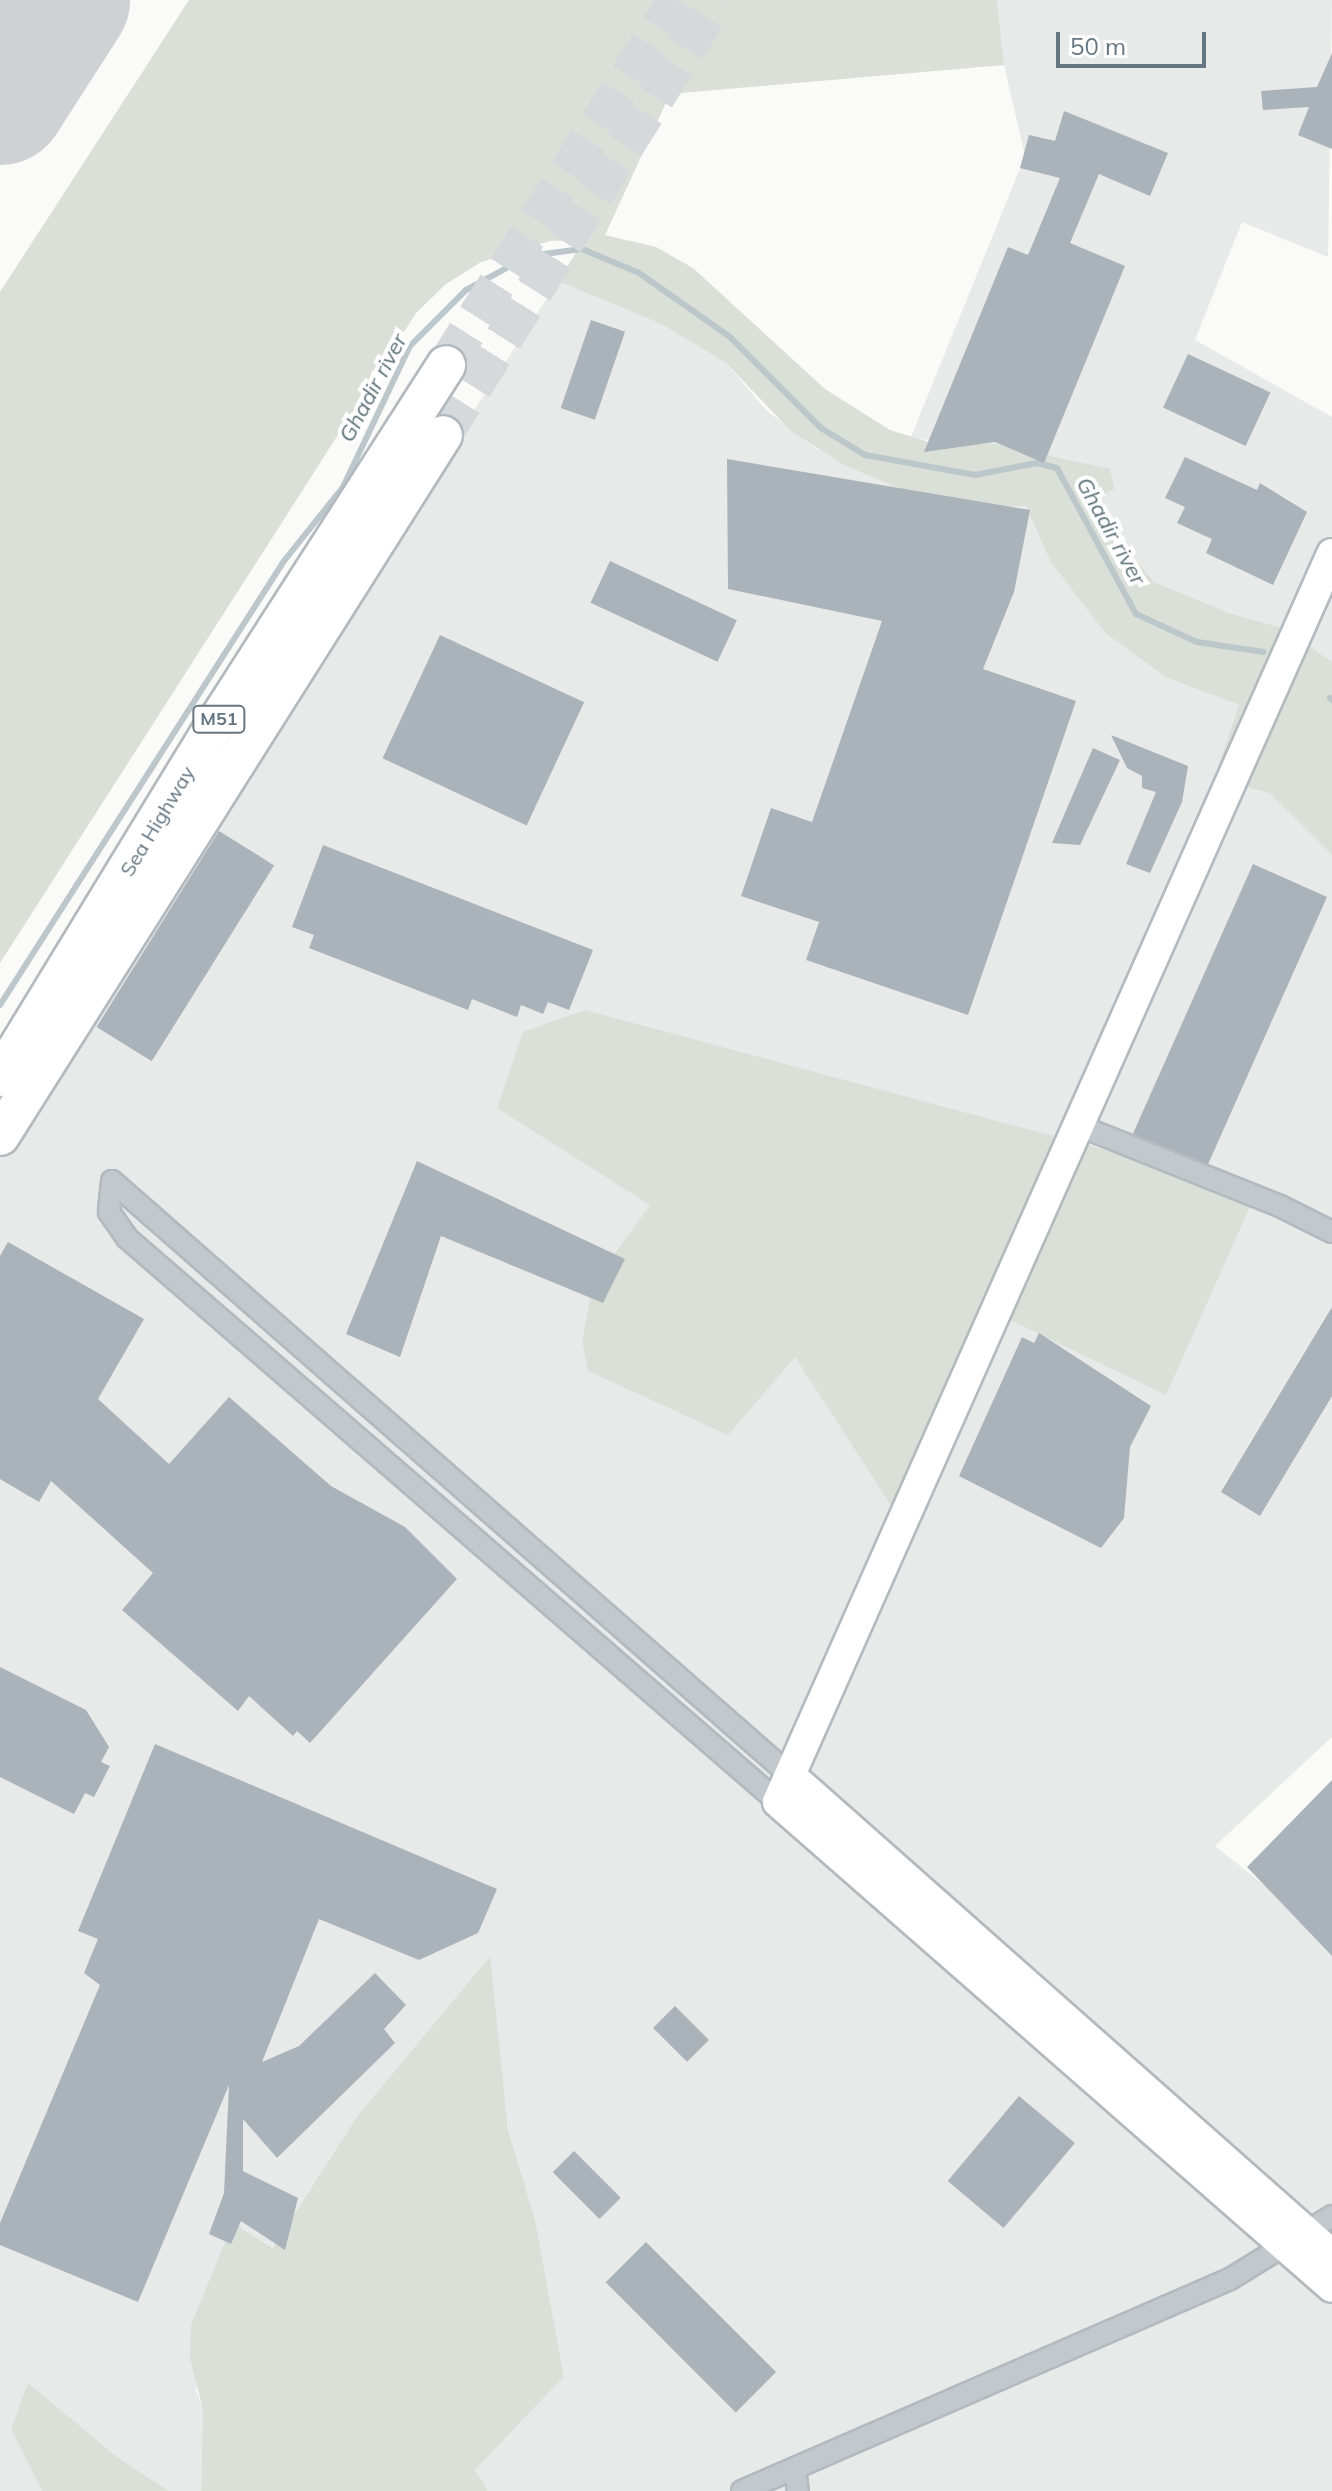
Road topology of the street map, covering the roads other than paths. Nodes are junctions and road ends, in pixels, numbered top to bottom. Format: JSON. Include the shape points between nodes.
{"nodes":[{"id":1,"x":446,"y":365,"type":"tunnel mouth"},
{"id":2,"x":443,"y":435,"type":"tunnel mouth"},
{"id":3,"x":1332,"y":554,"type":"edge"},
{"id":4,"x":0,"y":1077,"type":"edge"},
{"id":5,"x":1080,"y":1126,"type":"junction"},
{"id":6,"x":0,"y":1136,"type":"edge"},
{"id":7,"x":1332,"y":1232,"type":"edge"},
{"id":8,"x":246,"y":1302,"type":"junction"},
{"id":9,"x":225,"y":1321,"type":"junction"},
{"id":10,"x":276,"y":1329,"type":"junction"},
{"id":11,"x":256,"y":1349,"type":"junction"},
{"id":12,"x":520,"y":1540,"type":"junction"},
{"id":13,"x":500,"y":1561,"type":"junction"},
{"id":14,"x":785,"y":1790,"type":"junction"},
{"id":15,"x":1332,"y":2216,"type":"edge"},
{"id":16,"x":1295,"y":2238,"type":"junction"},
{"id":17,"x":1332,"y":2255,"type":"edge"},
{"id":18,"x":1332,"y":2287,"type":"edge"},
{"id":19,"x":795,"y":2468,"type":"junction"},
{"id":20,"x":742,"y":2491,"type":"edge"},
{"id":21,"x":798,"y":2491,"type":"edge"}],
"edges":[{"from":1,"to":4,"type":"highway","name":"Sea Highway","number":"M51","via":[[217,722]]},
{"from":2,"to":6,"type":"highway","name":"Sea Highway","number":"M51"},
{"from":3,"to":5,"type":"street"},
{"from":5,"to":7,"type":"street"},
{"from":5,"to":14,"type":"street"},
{"from":8,"to":9,"type":"street"},
{"from":8,"to":9,"type":"street","via":[[112,1181],[112,1221]]},
{"from":8,"to":10,"type":"street"},
{"from":9,"to":11,"type":"street"},
{"from":10,"to":11,"type":"street"},
{"from":10,"to":12,"type":"street"},
{"from":11,"to":13,"type":"street"},
{"from":12,"to":13,"type":"street"},
{"from":12,"to":14,"type":"street"},
{"from":13,"to":14,"type":"street"},
{"from":14,"to":16,"type":"street"},
{"from":15,"to":16,"type":"street"},
{"from":16,"to":17,"type":"street"},
{"from":16,"to":18,"type":"street"},
{"from":16,"to":19,"type":"street","via":[[1208,2289]]},
{"from":19,"to":20,"type":"street"},
{"from":19,"to":21,"type":"street"}]}
